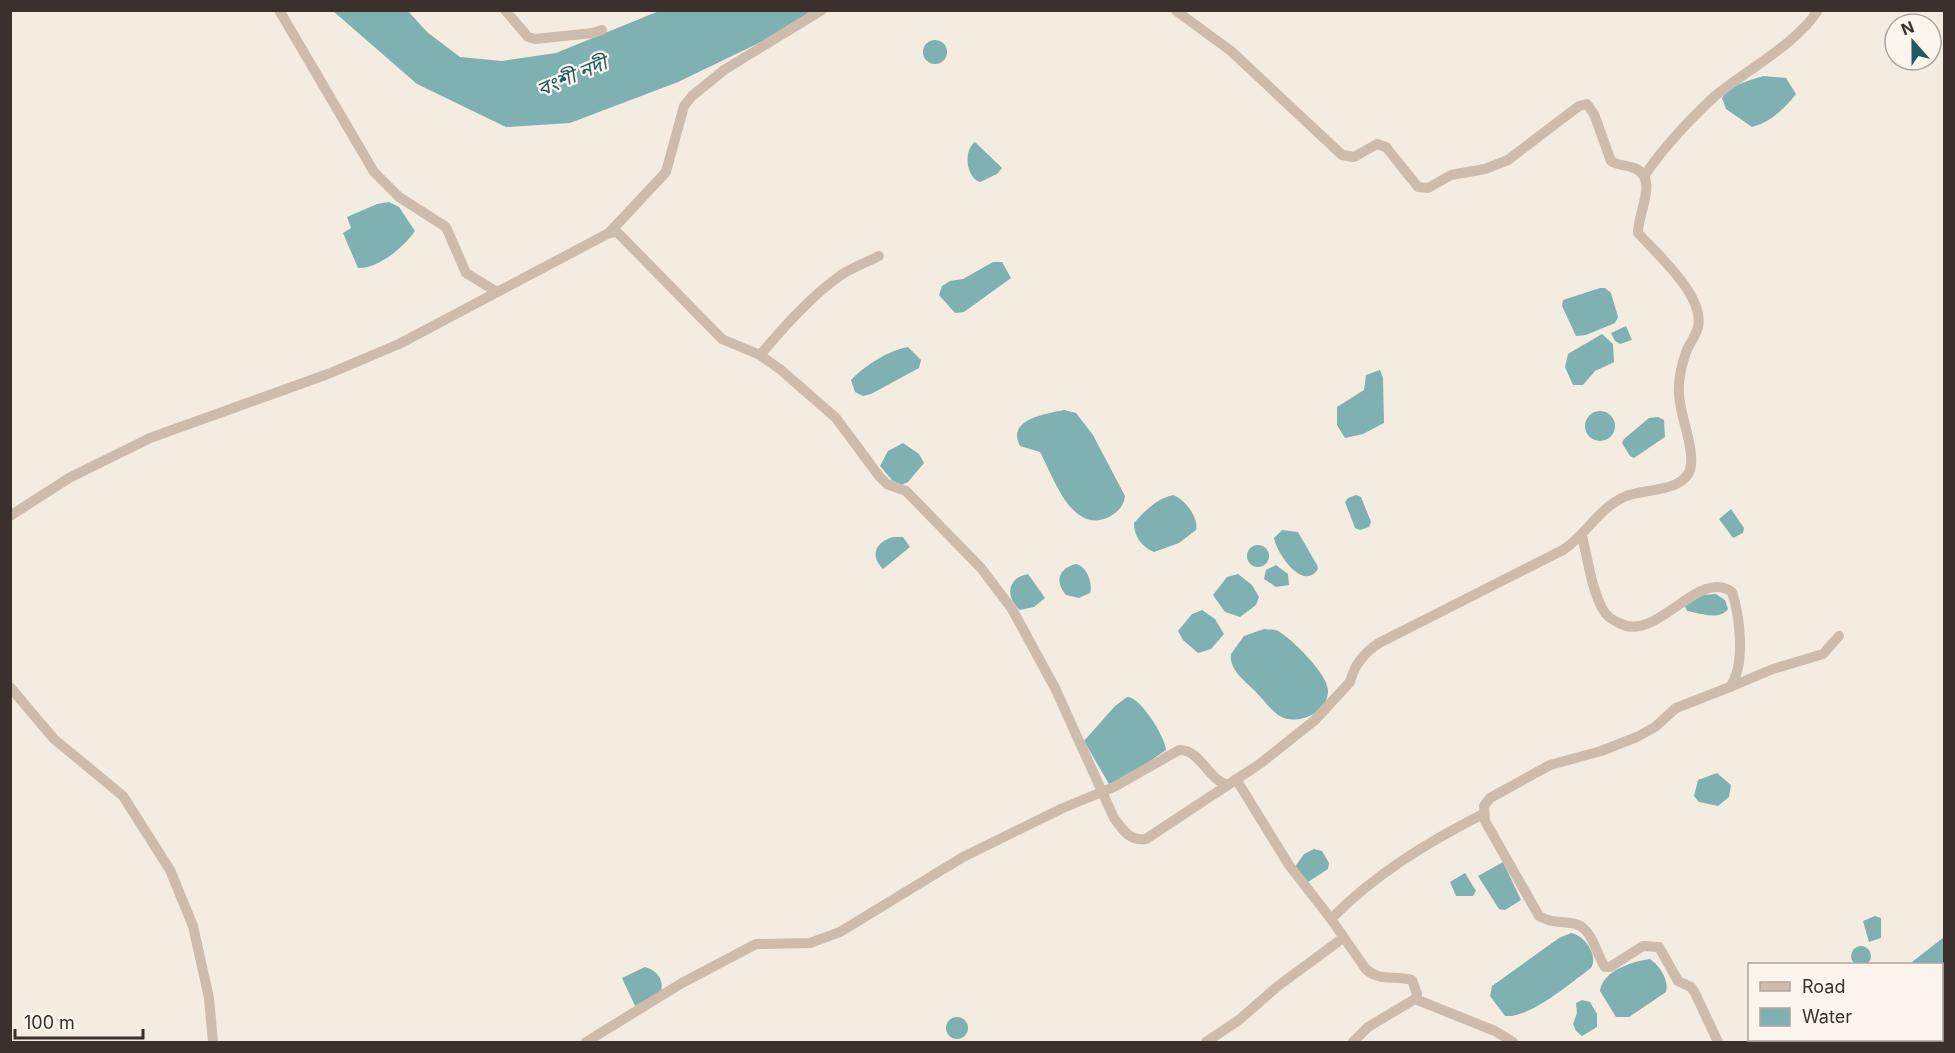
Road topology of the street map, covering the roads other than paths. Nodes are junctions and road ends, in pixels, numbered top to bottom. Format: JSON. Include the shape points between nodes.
{"nodes":[{"id":1,"x":279,"y":10,"type":"edge"},
{"id":2,"x":506,"y":10,"type":"edge"},
{"id":3,"x":822,"y":10,"type":"edge"},
{"id":4,"x":1175,"y":10,"type":"edge"},
{"id":5,"x":1818,"y":10,"type":"edge"},
{"id":6,"x":602,"y":30,"type":"dead end"},
{"id":7,"x":1645,"y":175,"type":"junction"},
{"id":8,"x":609,"y":233,"type":"junction"},
{"id":9,"x":879,"y":256,"type":"dead end"},
{"id":10,"x":497,"y":292,"type":"junction"},
{"id":11,"x":760,"y":355,"type":"junction"},
{"id":12,"x":10,"y":516,"type":"edge"},
{"id":13,"x":1582,"y":536,"type":"junction"},
{"id":14,"x":1839,"y":636,"type":"dead end"},
{"id":15,"x":10,"y":687,"type":"edge"},
{"id":16,"x":1730,"y":687,"type":"junction"},
{"id":17,"x":1232,"y":782,"type":"junction"},
{"id":18,"x":1102,"y":792,"type":"junction"},
{"id":19,"x":1483,"y":814,"type":"junction"},
{"id":20,"x":1331,"y":919,"type":"junction"},
{"id":21,"x":1343,"y":938,"type":"junction"},
{"id":22,"x":1415,"y":999,"type":"junction"},
{"id":23,"x":213,"y":1042,"type":"edge"},
{"id":24,"x":586,"y":1042,"type":"edge"},
{"id":25,"x":1206,"y":1042,"type":"edge"},
{"id":26,"x":1353,"y":1042,"type":"edge"},
{"id":27,"x":1513,"y":1042,"type":"edge"},
{"id":28,"x":1718,"y":1042,"type":"edge"}],
"edges":[{"from":1,"to":10,"type":"street","via":[[374,172],[399,197],[447,227],[466,273]]},
{"from":2,"to":6,"type":"street","via":[[528,37],[535,39]]},
{"from":3,"to":8,"type":"street","via":[[724,70],[692,96],[684,106],[666,172]]},
{"from":4,"to":7,"type":"street","via":[[1231,51],[1342,155],[1354,157],[1377,144],[1386,147],[1418,187],[1428,188],[1451,175],[1508,160],[1584,104],[1594,114],[1611,161]]},
{"from":5,"to":7,"type":"street","via":[[1791,37],[1715,97]]},
{"from":7,"to":13,"type":"street","via":[[1638,233],[1672,269],[1697,312],[1698,327],[1686,352],[1679,387],[1690,470],[1678,483],[1623,497],[1601,513]]},
{"from":8,"to":10,"type":"street"},
{"from":8,"to":11,"type":"street","via":[[624,236],[722,339]]},
{"from":9,"to":11,"type":"street","via":[[842,275],[808,303]]},
{"from":10,"to":12,"type":"street","via":[[358,362],[150,438],[69,478]]},
{"from":11,"to":18,"type":"street","via":[[836,418],[879,476],[887,484],[906,491],[981,568],[1011,609],[1056,688]]},
{"from":13,"to":16,"type":"street","via":[[1601,605],[1608,616],[1626,627],[1643,627],[1701,592],[1721,587],[1732,592],[1738,609],[1740,653]]},
{"from":13,"to":17,"type":"street","via":[[1543,561],[1368,650],[1350,682],[1315,720]]},
{"from":14,"to":16,"type":"street","via":[[1823,654]]},
{"from":15,"to":23,"type":"street","via":[[54,739],[123,796],[170,870],[193,926],[209,998]]},
{"from":16,"to":19,"type":"street","via":[[1676,708],[1655,727],[1637,736],[1550,765],[1490,798]]},
{"from":17,"to":18,"type":"street","via":[[1218,781],[1184,749]]},
{"from":17,"to":18,"type":"street","via":[[1155,834],[1136,840],[1114,818]]},
{"from":17,"to":20,"type":"street","via":[[1288,865]]},
{"from":18,"to":24,"type":"street","via":[[963,857],[840,932],[810,943],[756,944],[682,983]]},
{"from":19,"to":20,"type":"street","via":[[1404,858]]},
{"from":19,"to":28,"type":"street","via":[[1539,916],[1550,922],[1582,927],[1605,967],[1643,946],[1659,947],[1678,981],[1695,993]]},
{"from":20,"to":21,"type":"street"},
{"from":21,"to":22,"type":"street","via":[[1371,975],[1412,981]]},
{"from":21,"to":25,"type":"street"},
{"from":22,"to":26,"type":"street","via":[[1368,1027]]},
{"from":22,"to":27,"type":"street"}]}
